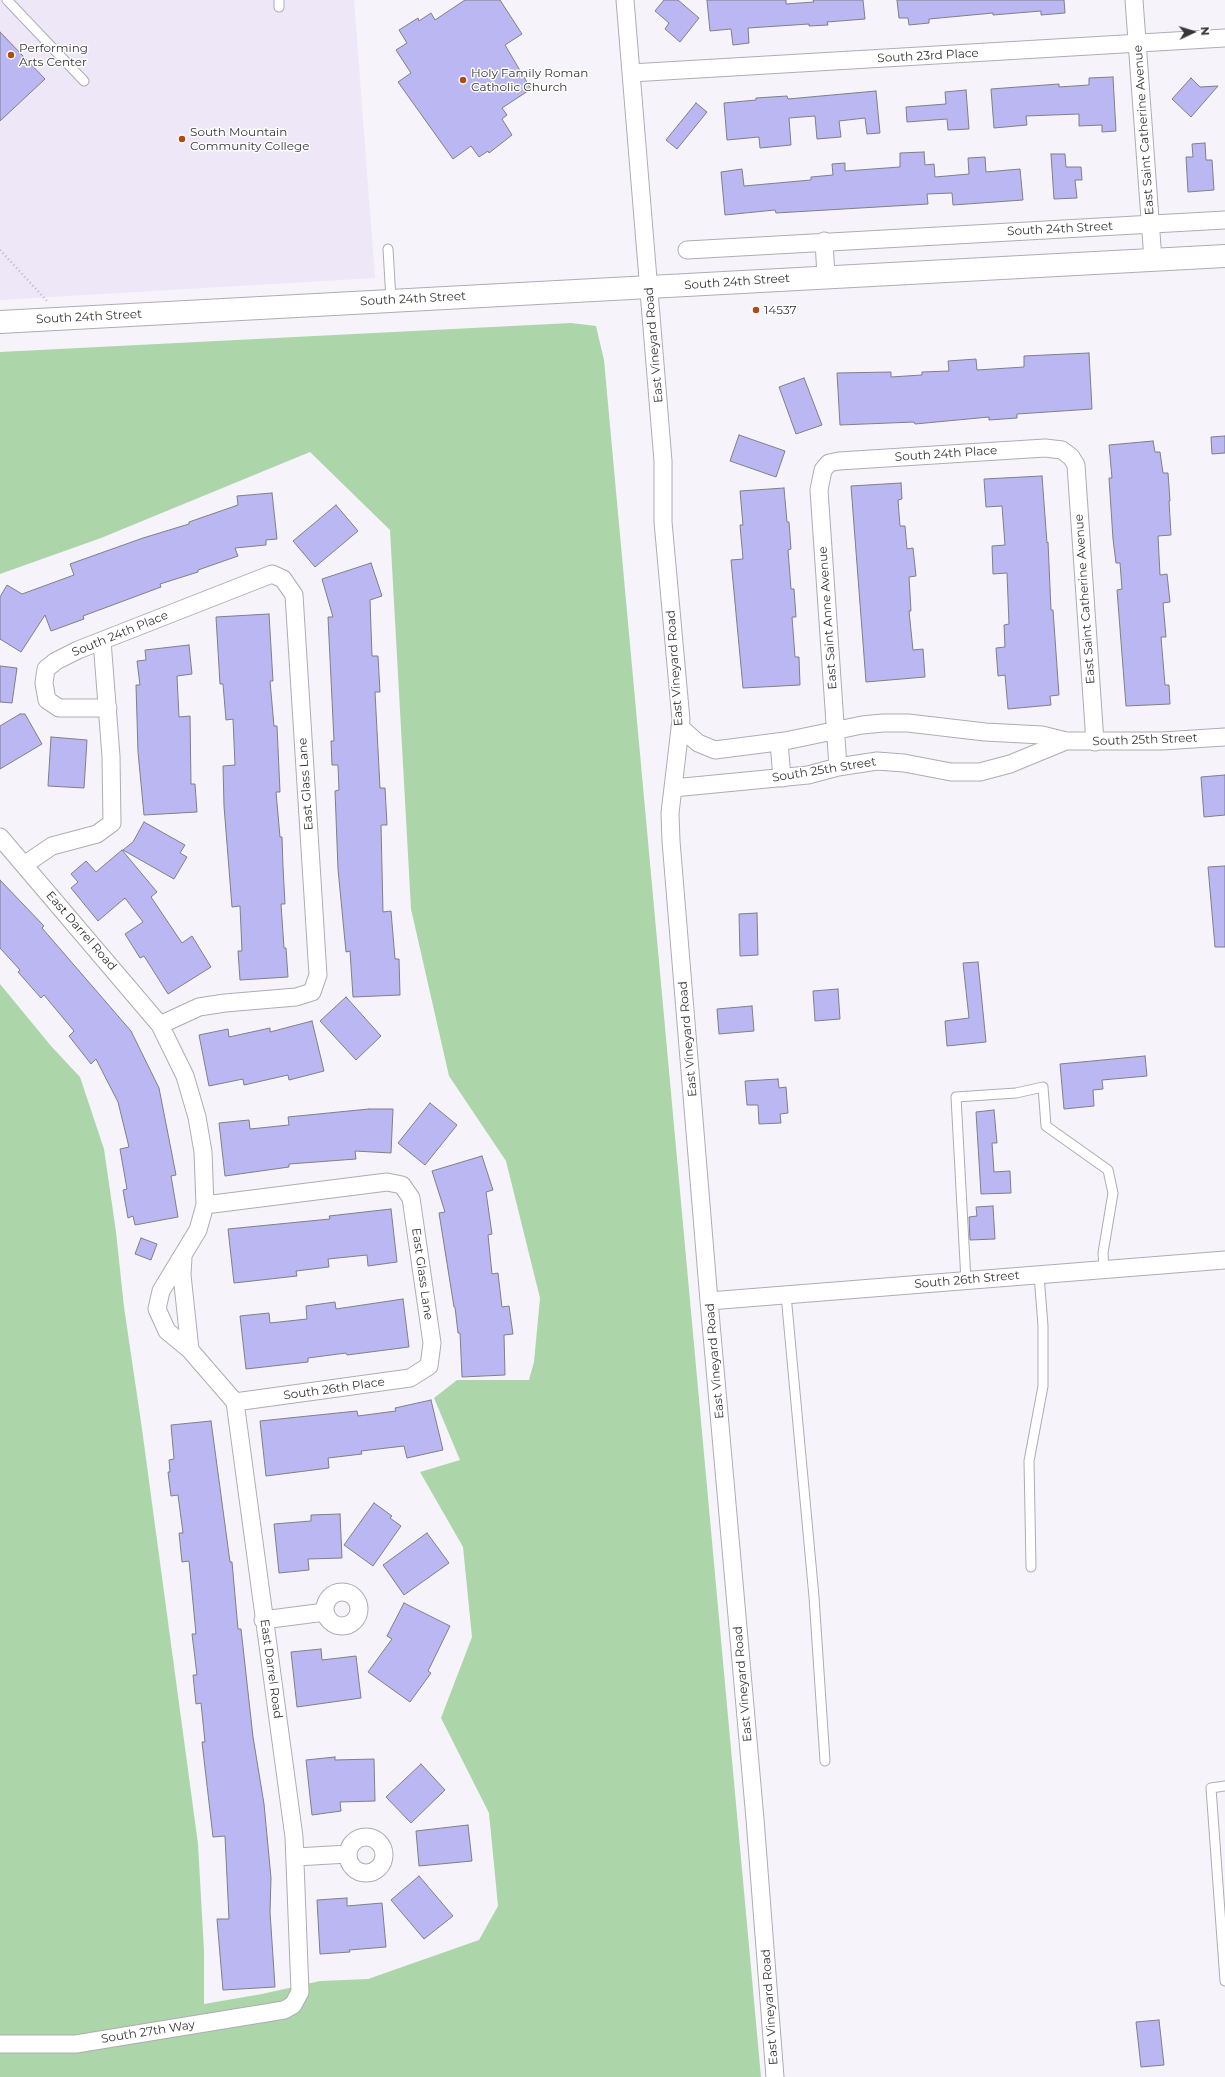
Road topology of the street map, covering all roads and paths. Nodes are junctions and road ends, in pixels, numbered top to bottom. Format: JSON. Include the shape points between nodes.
{"nodes":[{"id":1,"x":7,"y":0,"type":"edge"},
{"id":2,"x":625,"y":0,"type":"edge"},
{"id":3,"x":1134,"y":0,"type":"edge"},
{"id":4,"x":1225,"y":38,"type":"edge"},
{"id":5,"x":1138,"y":44,"type":"junction"},
{"id":6,"x":632,"y":73,"type":"junction"},
{"id":7,"x":84,"y":81,"type":"dead end"},
{"id":8,"x":1225,"y":220,"type":"edge"},
{"id":9,"x":1150,"y":224,"type":"junction"},
{"id":10,"x":824,"y":242,"type":"junction"},
{"id":11,"x":388,"y":248,"type":"dead end"},
{"id":12,"x":0,"y":250,"type":"edge"},
{"id":13,"x":687,"y":250,"type":"dead end"},
{"id":14,"x":1225,"y":256,"type":"edge"},
{"id":15,"x":1153,"y":260,"type":"junction"},
{"id":16,"x":826,"y":276,"type":"junction"},
{"id":17,"x":649,"y":288,"type":"junction"},
{"id":18,"x":391,"y":300,"type":"junction"},
{"id":19,"x":64,"y":318,"type":"junction"},
{"id":20,"x":0,"y":322,"type":"edge"},
{"id":21,"x":1071,"y":457,"type":"joint"},
{"id":22,"x":822,"y":470,"type":"joint"},
{"id":23,"x":283,"y":578,"type":"joint"},
{"id":24,"x":102,"y":641,"type":"junction"},
{"id":25,"x":108,"y":708,"type":"junction"},
{"id":26,"x":680,"y":727,"type":"junction"},
{"id":27,"x":835,"y":732,"type":"junction"},
{"id":28,"x":1225,"y":737,"type":"edge"},
{"id":29,"x":1066,"y":741,"type":"junction"},
{"id":30,"x":779,"y":742,"type":"junction"},
{"id":31,"x":1095,"y":742,"type":"junction"},
{"id":32,"x":838,"y":767,"type":"junction"},
{"id":33,"x":782,"y":778,"type":"junction"},
{"id":34,"x":673,"y":788,"type":"junction"},
{"id":35,"x":0,"y":837,"type":"edge"},
{"id":36,"x":24,"y":865,"type":"junction"},
{"id":37,"x":160,"y":1025,"type":"junction"},
{"id":38,"x":205,"y":1205,"type":"junction"},
{"id":39,"x":183,"y":1258,"type":"junction"},
{"id":40,"x":1225,"y":1260,"type":"edge"},
{"id":41,"x":1104,"y":1269,"type":"junction"},
{"id":42,"x":1039,"y":1275,"type":"junction"},
{"id":43,"x":966,"y":1281,"type":"junction"},
{"id":44,"x":786,"y":1295,"type":"junction"},
{"id":45,"x":709,"y":1301,"type":"junction"},
{"id":46,"x":190,"y":1350,"type":"junction"},
{"id":47,"x":429,"y":1366,"type":"joint"},
{"id":48,"x":235,"y":1402,"type":"junction"},
{"id":49,"x":1031,"y":1567,"type":"dead end"},
{"id":50,"x":325,"y":1612,"type":"dead end"},
{"id":51,"x":263,"y":1620,"type":"junction"},
{"id":52,"x":825,"y":1761,"type":"dead end"},
{"id":53,"x":1225,"y":1786,"type":"edge"},
{"id":54,"x":348,"y":1854,"type":"dead end"},
{"id":55,"x":296,"y":1857,"type":"junction"},
{"id":56,"x":1225,"y":1981,"type":"edge"},
{"id":57,"x":293,"y":2005,"type":"joint"},
{"id":58,"x":0,"y":2044,"type":"edge"},
{"id":59,"x":775,"y":2077,"type":"edge"}],
"edges":[{"from":1,"to":7,"type":"lane"},
{"from":2,"to":6,"type":"street","name":"East Vineyard Road"},
{"from":3,"to":5,"type":"street","name":"East Saint Catherine Avenue"},
{"from":4,"to":5,"type":"street","name":"South 23rd Place"},
{"from":5,"to":6,"type":"street","name":"South 23rd Place"},
{"from":5,"to":9,"type":"street","name":"East Saint Catherine Avenue"},
{"from":6,"to":17,"type":"street","name":"East Vineyard Road"},
{"from":8,"to":9,"type":"street","name":"South 24th Street"},
{"from":9,"to":10,"type":"street","name":"South 24th Street"},
{"from":9,"to":15,"type":"street","name":"East Saint Catherine Avenue"},
{"from":10,"to":13,"type":"street","name":"South 24th Street"},
{"from":10,"to":16,"type":"street"},
{"from":11,"to":18,"type":"lane"},
{"from":12,"to":19,"type":"path"},
{"from":14,"to":15,"type":"main road","name":"South 24th Street"},
{"from":15,"to":16,"type":"main road","name":"South 24th Street"},
{"from":16,"to":17,"type":"main road","name":"South 24th Street"},
{"from":17,"to":18,"type":"main road","name":"South 24th Street"},
{"from":17,"to":26,"type":"street","name":"East Vineyard Road","via":[[663,461],[663,522]]},
{"from":18,"to":19,"type":"main road","name":"South 24th Street"},
{"from":19,"to":20,"type":"main road","name":"South 24th Street"},
{"from":21,"to":22,"type":"street","name":"South 24th Place","via":[[1062,450],[1045,448],[839,461],[830,463]]},
{"from":21,"to":31,"type":"street","name":"East Saint Catherine Avenue","via":[[1076,465]]},
{"from":22,"to":27,"type":"street","name":"East Saint Anne Avenue","via":[[819,490]]},
{"from":23,"to":24,"type":"street","name":"South 24th Place","via":[[272,574]]},
{"from":23,"to":37,"type":"street","name":"East Glass Lane","via":[[294,594],[318,975],[312,992],[296,997],[199,1007]]},
{"from":24,"to":25,"type":"street"},
{"from":24,"to":25,"type":"street","name":"South 24th Place","via":[[56,661],[46,669],[44,683],[47,700],[59,708]]},
{"from":25,"to":36,"type":"street","via":[[112,823],[97,834],[52,846]]},
{"from":26,"to":30,"type":"street","name":"South 25th Street","via":[[698,742],[716,750]]},
{"from":26,"to":34,"type":"street","name":"East Vineyard Road"},
{"from":27,"to":29,"type":"street","name":"South 25th Street","via":[[862,725],[908,723],[985,732],[1042,735]]},
{"from":27,"to":30,"type":"street","name":"South 25th Street"},
{"from":27,"to":32,"type":"street","name":"East Saint Anne Avenue"},
{"from":28,"to":31,"type":"street","name":"South 25th Street"},
{"from":29,"to":31,"type":"street","name":"South 25th Street"},
{"from":29,"to":32,"type":"street","name":"South 25th Street","via":[[1010,764],[980,772],[951,772],[904,762],[877,761]]},
{"from":30,"to":33,"type":"street"},
{"from":32,"to":33,"type":"street","name":"South 25th Street","via":[[808,775]]},
{"from":33,"to":34,"type":"street","name":"South 25th Street"},
{"from":34,"to":45,"type":"street","name":"East Vineyard Road","via":[[670,813]]},
{"from":35,"to":36,"type":"street"},
{"from":36,"to":37,"type":"street","name":"East Darrel Road"},
{"from":37,"to":38,"type":"street","name":"East Darrel Road","via":[[185,1076],[197,1116],[203,1152]]},
{"from":38,"to":39,"type":"street","name":"East Darrel Road","via":[[198,1230]]},
{"from":38,"to":47,"type":"street","name":"East Glass Lane","via":[[387,1182],[402,1185],[411,1198],[432,1343]]},
{"from":39,"to":46,"type":"street","name":"East Darrel Road","via":[[182,1275]]},
{"from":39,"to":46,"type":"street","name":"East Darrel Road","via":[[161,1291],[157,1309],[167,1331]]},
{"from":40,"to":41,"type":"street","name":"South 26th Street"},
{"from":41,"to":42,"type":"street","name":"South 26th Street"},
{"from":41,"to":43,"type":"lane","via":[[1103,1253],[1113,1193],[1108,1170],[1046,1126],[1043,1087],[956,1097]]},
{"from":42,"to":43,"type":"street","name":"South 26th Street"},
{"from":42,"to":49,"type":"lane","via":[[1043,1326],[1043,1386],[1029,1461]]},
{"from":43,"to":44,"type":"street","name":"South 26th Street"},
{"from":44,"to":45,"type":"street","name":"South 26th Street"},
{"from":44,"to":52,"type":"lane","via":[[814,1597]]},
{"from":45,"to":59,"type":"street","name":"East Vineyard Road","via":[[756,1819]]},
{"from":46,"to":48,"type":"street","name":"East Darrel Road"},
{"from":47,"to":48,"type":"street","name":"South 26th Place","via":[[410,1378]]},
{"from":48,"to":51,"type":"street","name":"East Darrel Road"},
{"from":50,"to":51,"type":"street"},
{"from":51,"to":55,"type":"street","name":"East Darrel Road","via":[[290,1798]]},
{"from":53,"to":56,"type":"lane","via":[[1211,1788]]},
{"from":54,"to":55,"type":"street"},
{"from":55,"to":57,"type":"street","name":"East Darrel Road","via":[[300,1992]]},
{"from":57,"to":58,"type":"street","name":"South 27th Way","via":[[284,2010],[76,2044]]}]}
